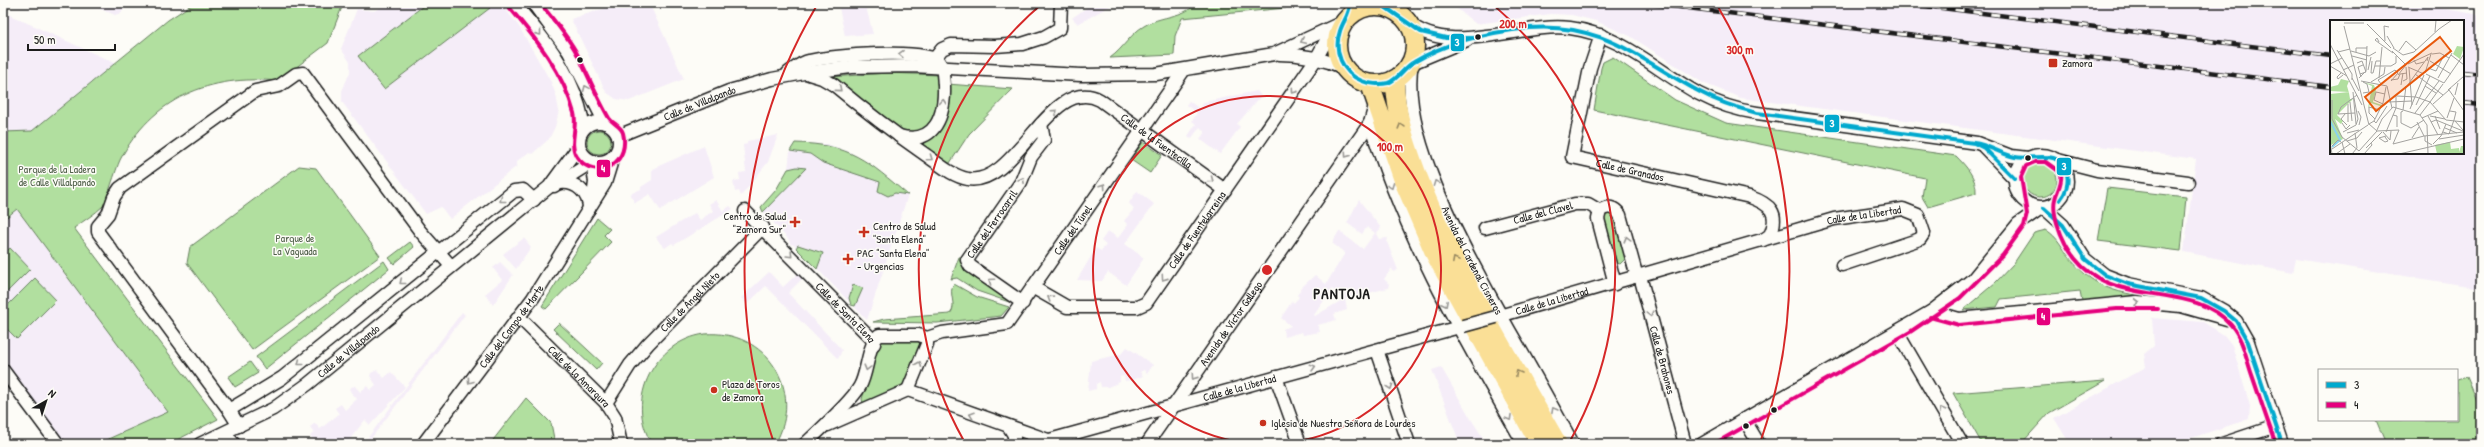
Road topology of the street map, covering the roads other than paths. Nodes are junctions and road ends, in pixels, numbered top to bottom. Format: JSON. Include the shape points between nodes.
{"nodes":[{"id":1,"x":514,"y":3,"type":"edge"},
{"id":2,"x":1061,"y":3,"type":"edge"},
{"id":3,"x":1384,"y":5,"type":"edge"},
{"id":4,"x":536,"y":6,"type":"edge"},
{"id":5,"x":1344,"y":17,"type":"edge"},
{"id":6,"x":1408,"y":22,"type":"junction"},
{"id":7,"x":1601,"y":36,"type":"junction"},
{"id":8,"x":1468,"y":40,"type":"junction"},
{"id":9,"x":1274,"y":54,"type":"junction"},
{"id":10,"x":1316,"y":59,"type":"junction"},
{"id":11,"x":938,"y":63,"type":"junction"},
{"id":12,"x":1412,"y":63,"type":"junction"},
{"id":13,"x":1345,"y":68,"type":"junction"},
{"id":14,"x":1184,"y":70,"type":"junction"},
{"id":15,"x":804,"y":73,"type":"junction"},
{"id":16,"x":783,"y":76,"type":"junction"},
{"id":17,"x":1395,"y":80,"type":"junction"},
{"id":18,"x":1370,"y":84,"type":"junction"},
{"id":19,"x":1376,"y":102,"type":"junction"},
{"id":20,"x":605,"y":123,"type":"junction"},
{"id":21,"x":1370,"y":123,"type":"junction"},
{"id":22,"x":1041,"y":124,"type":"junction"},
{"id":23,"x":582,"y":130,"type":"junction"},
{"id":24,"x":1142,"y":130,"type":"junction"},
{"id":25,"x":618,"y":136,"type":"junction"},
{"id":26,"x":898,"y":136,"type":"junction"},
{"id":27,"x":1974,"y":142,"type":"junction"},
{"id":28,"x":579,"y":146,"type":"junction"},
{"id":29,"x":613,"y":157,"type":"junction"},
{"id":30,"x":2028,"y":158,"type":"junction"},
{"id":31,"x":2058,"y":160,"type":"junction"},
{"id":32,"x":592,"y":162,"type":"junction"},
{"id":33,"x":2098,"y":170,"type":"junction"},
{"id":34,"x":2015,"y":179,"type":"junction"},
{"id":35,"x":2188,"y":182,"type":"dead end"},
{"id":36,"x":555,"y":185,"type":"junction"},
{"id":37,"x":2067,"y":186,"type":"junction"},
{"id":38,"x":1225,"y":190,"type":"junction"},
{"id":39,"x":2020,"y":197,"type":"junction"},
{"id":40,"x":534,"y":200,"type":"junction"},
{"id":41,"x":2060,"y":200,"type":"junction"},
{"id":42,"x":590,"y":206,"type":"junction"},
{"id":43,"x":2042,"y":208,"type":"junction"},
{"id":44,"x":745,"y":211,"type":"dead end"},
{"id":45,"x":1600,"y":211,"type":"junction"},
{"id":46,"x":2018,"y":224,"type":"junction"},
{"id":47,"x":763,"y":227,"type":"junction"},
{"id":48,"x":1485,"y":228,"type":"dead end"},
{"id":49,"x":2066,"y":229,"type":"junction"},
{"id":50,"x":1763,"y":240,"type":"junction"},
{"id":51,"x":439,"y":252,"type":"junction"},
{"id":52,"x":1842,"y":265,"type":"dead end"},
{"id":53,"x":451,"y":266,"type":"junction"},
{"id":54,"x":1638,"y":277,"type":"junction"},
{"id":55,"x":1615,"y":284,"type":"junction"},
{"id":56,"x":1034,"y":288,"type":"junction"},
{"id":57,"x":1023,"y":303,"type":"junction"},
{"id":58,"x":1932,"y":311,"type":"junction"},
{"id":59,"x":1499,"y":316,"type":"junction"},
{"id":60,"x":520,"y":318,"type":"junction"},
{"id":61,"x":2239,"y":325,"type":"junction"},
{"id":62,"x":1460,"y":326,"type":"junction"},
{"id":63,"x":1897,"y":332,"type":"junction"},
{"id":64,"x":927,"y":338,"type":"junction"},
{"id":65,"x":874,"y":344,"type":"junction"},
{"id":66,"x":1377,"y":350,"type":"junction"},
{"id":67,"x":3,"y":370,"type":"edge"},
{"id":68,"x":1276,"y":377,"type":"junction"},
{"id":69,"x":620,"y":380,"type":"junction"},
{"id":70,"x":589,"y":385,"type":"junction"},
{"id":71,"x":908,"y":390,"type":"junction"},
{"id":72,"x":857,"y":391,"type":"junction"},
{"id":73,"x":606,"y":402,"type":"junction"},
{"id":74,"x":1174,"y":405,"type":"junction"},
{"id":75,"x":866,"y":409,"type":"junction"},
{"id":76,"x":229,"y":410,"type":"junction"},
{"id":77,"x":1744,"y":419,"type":"junction"},
{"id":78,"x":617,"y":424,"type":"junction"},
{"id":79,"x":239,"y":426,"type":"junction"},
{"id":80,"x":2276,"y":426,"type":"junction"},
{"id":81,"x":823,"y":427,"type":"junction"},
{"id":82,"x":1009,"y":427,"type":"junction"},
{"id":83,"x":225,"y":433,"type":"junction"},
{"id":84,"x":1051,"y":440,"type":"junction"},
{"id":85,"x":58,"y":444,"type":"edge"},
{"id":86,"x":200,"y":444,"type":"edge"},
{"id":87,"x":234,"y":444,"type":"edge"},
{"id":88,"x":423,"y":444,"type":"edge"},
{"id":89,"x":622,"y":444,"type":"edge"},
{"id":90,"x":805,"y":444,"type":"edge"},
{"id":91,"x":1014,"y":444,"type":"edge"},
{"id":92,"x":1035,"y":444,"type":"edge"},
{"id":93,"x":1147,"y":444,"type":"edge"},
{"id":94,"x":1300,"y":444,"type":"edge"},
{"id":95,"x":1409,"y":444,"type":"edge"},
{"id":96,"x":1524,"y":444,"type":"edge"},
{"id":97,"x":1540,"y":444,"type":"edge"},
{"id":98,"x":1558,"y":444,"type":"edge"},
{"id":99,"x":1573,"y":444,"type":"edge"},
{"id":100,"x":1685,"y":444,"type":"edge"},
{"id":101,"x":1702,"y":444,"type":"edge"},
{"id":102,"x":1759,"y":444,"type":"edge"},
{"id":103,"x":1962,"y":444,"type":"edge"},
{"id":104,"x":2222,"y":444,"type":"edge"},
{"id":105,"x":2282,"y":444,"type":"edge"}],
"edges":[{"from":1,"to":23,"type":"street","one_way":true,"via":[[564,69],[578,104]]},
{"from":2,"to":11,"type":"street","via":[[1060,28],[1044,38],[1022,44],[951,45],[942,49]]},
{"from":3,"to":5,"type":"highway","via":[[1366,8]]},
{"from":3,"to":6,"type":"highway","via":[[1396,11]]},
{"from":20,"to":4,"type":"street","one_way":true,"via":[[569,52]]},
{"from":5,"to":9,"type":"street","one_way":true},
{"from":5,"to":10,"type":"street"},
{"from":5,"to":13,"type":"highway","via":[[1337,43],[1338,55]]},
{"from":6,"to":8,"type":"street","via":[[1423,32]]},
{"from":6,"to":12,"type":"highway","via":[[1415,41]]},
{"from":7,"to":8,"type":"street","via":[[1580,29],[1553,26]]},
{"from":7,"to":27,"type":"street","via":[[1627,48],[1698,94],[1731,108]]},
{"from":7,"to":50,"type":"street","name":"Calle de Granados","via":[[1590,68],[1572,157],[1766,202],[1773,214],[1774,222],[1770,235]]},
{"from":8,"to":12,"type":"street"},
{"from":9,"to":10,"type":"street"},
{"from":9,"to":14,"type":"street"},
{"from":10,"to":13,"type":"street"},
{"from":10,"to":38,"type":"street","name":"Calle de Fuentelarreina","one_way":true},
{"from":11,"to":14,"type":"street","name":"Calle de Villalpando","via":[[1047,74],[1128,76]]},
{"from":11,"to":15,"type":"street","name":"Calle de Villalpando"},
{"from":11,"to":16,"type":"street","name":"Calle de Villalpando","one_way":true,"via":[[919,55],[840,56],[808,61]]},
{"from":26,"to":11,"type":"street","one_way":true,"via":[[922,136],[936,125],[944,102]]},
{"from":12,"to":17,"type":"highway"},
{"from":59,"to":12,"type":"street","name":"Avenida del Cardenal Cisneros","one_way":true,"via":[[1456,230],[1423,149],[1412,108]]},
{"from":13,"to":18,"type":"highway","via":[[1359,80]]},
{"from":14,"to":24,"type":"street","name":"Calle del Túnel"},
{"from":15,"to":16,"type":"street","name":"Calle de Villalpando"},
{"from":15,"to":26,"type":"street","one_way":true,"via":[[828,81]]},
{"from":16,"to":25,"type":"street","name":"Calle de Villalpando","via":[[729,91]]},
{"from":17,"to":18,"type":"highway"},
{"from":98,"to":17,"type":"highway","name":"Avenida del Cardenal Cisneros","one_way":true,"via":[[1467,283],[1433,212],[1400,123],[1395,101]]},
{"from":18,"to":19,"type":"highway"},
{"from":19,"to":21,"type":"street","name":"Avenida de Víctor Gallego"},
{"from":19,"to":97,"type":"highway","via":[[1408,194],[1435,255]]},
{"from":20,"to":23,"type":"street","via":[[594,122]]},
{"from":20,"to":25,"type":"street","via":[[612,127]]},
{"from":21,"to":62,"type":"street","one_way":true,"via":[[1410,234]]},
{"from":21,"to":74,"type":"street","name":"Avenida de Víctor Gallego","one_way":true},
{"from":22,"to":24,"type":"street","name":"Calle de la Fuentecilla","one_way":true,"via":[[1067,101],[1087,96],[1100,100]]},
{"from":26,"to":22,"type":"street","one_way":true,"via":[[953,174],[972,179],[984,177],[1000,169]]},
{"from":57,"to":22,"type":"street","name":"Calle del Ferrocarril","one_way":true,"via":[[970,266],[967,260],[1023,179],[1031,157],[1044,140]]},
{"from":23,"to":28,"type":"street"},
{"from":24,"to":38,"type":"street","name":"Calle de la Fuentecilla","one_way":true},
{"from":56,"to":24,"type":"street","name":"Calle del Túnel","one_way":true},
{"from":25,"to":29,"type":"street","via":[[618,148]]},
{"from":27,"to":30,"type":"street","via":[[2011,156]]},
{"from":27,"to":34,"type":"street","via":[[1984,148]]},
{"from":28,"to":32,"type":"street","via":[[582,153]]},
{"from":28,"to":36,"type":"street","name":"Calle de Villalpando"},
{"from":29,"to":32,"type":"street","via":[[602,163]]},
{"from":29,"to":42,"type":"street","name":"Calle del Campo de Marte","via":[[607,180]]},
{"from":30,"to":31,"type":"street","via":[[2045,155]]},
{"from":30,"to":34,"type":"street","via":[[2019,167]]},
{"from":31,"to":33,"type":"street"},
{"from":31,"to":37,"type":"street","via":[[2066,172]]},
{"from":32,"to":36,"type":"street","name":"Calle de Villalpando"},
{"from":32,"to":42,"type":"street","name":"Calle del Campo de Marte","via":[[595,182]]},
{"from":33,"to":35,"type":"street"},
{"from":33,"to":37,"type":"street","via":[[2084,173]]},
{"from":34,"to":39,"type":"street"},
{"from":36,"to":40,"type":"street","name":"Calle de Villalpando"},
{"from":36,"to":42,"type":"street","via":[[573,184],[583,191]]},
{"from":37,"to":41,"type":"street"},
{"from":38,"to":56,"type":"street","name":"Calle de Fuentelarreina","one_way":true,"via":[[1144,305],[1067,307]]},
{"from":39,"to":43,"type":"street","via":[[2029,204]]},
{"from":39,"to":46,"type":"street"},
{"from":40,"to":51,"type":"street","name":"Calle de Villalpando","one_way":true,"via":[[523,190],[514,191]]},
{"from":40,"to":53,"type":"street","name":"Calle de Villalpando"},
{"from":41,"to":43,"type":"street"},
{"from":41,"to":49,"type":"street"},
{"from":42,"to":60,"type":"street","name":"Calle del Campo de Marte"},
{"from":43,"to":46,"type":"street"},
{"from":43,"to":49,"type":"street"},
{"from":44,"to":47,"type":"street","name":"Calle de Santa Elena"},
{"from":45,"to":48,"type":"street","name":"Calle del Clavel","via":[[1588,204],[1575,204]]},
{"from":54,"to":45,"type":"street","name":"Calle del Clavel","one_way":true,"via":[[1620,215],[1610,208]]},
{"from":45,"to":55,"type":"street","via":[[1598,222]]},
{"from":46,"to":58,"type":"street","via":[[1981,271]]},
{"from":47,"to":65,"type":"street","name":"Calle de Santa Elena","one_way":true},
{"from":47,"to":69,"type":"street","name":"Calle de Ángel Nieto","via":[[648,344]]},
{"from":49,"to":61,"type":"street","via":[[2085,259],[2105,275],[2128,284],[2201,298],[2224,311]]},
{"from":50,"to":52,"type":"street","name":"Calle de la Libertad","via":[[1834,219],[1903,209],[1918,215],[1924,233],[1920,239]]},
{"from":50,"to":54,"type":"street","name":"Calle de la Libertad"},
{"from":51,"to":53,"type":"street"},
{"from":51,"to":76,"type":"street","name":"Calle de Villalpando","one_way":true,"via":[[282,378]]},
{"from":51,"to":76,"type":"street","via":[[420,231],[305,74],[300,72],[279,86],[255,91],[118,191],[108,214],[98,226],[100,235]]},
{"from":53,"to":79,"type":"street","name":"Calle de Villalpando","via":[[292,396]]},
{"from":54,"to":55,"type":"street","name":"Calle de la Libertad"},
{"from":54,"to":100,"type":"street","name":"Calle de Brahones","one_way":true},
{"from":55,"to":59,"type":"street","name":"Calle de la Libertad"},
{"from":56,"to":57,"type":"street","name":"Calle del Túnel"},
{"from":57,"to":64,"type":"street","name":"Calle del Túnel","via":[[1007,324],[1002,326],[942,333]]},
{"from":58,"to":61,"type":"street","one_way":true,"via":[[1959,319],[2110,304],[2149,303],[2202,310]]},
{"from":58,"to":63,"type":"street"},
{"from":59,"to":62,"type":"street","name":"Calle de la Libertad","bridge":true},
{"from":99,"to":59,"type":"street","name":"Avenida del Cardenal Cisneros","one_way":true},
{"from":60,"to":70,"type":"street","name":"Calle de la Amargura"},
{"from":60,"to":88,"type":"street","name":"Calle del Campo de Marte","one_way":true},
{"from":61,"to":80,"type":"street","via":[[2248,342]]},
{"from":62,"to":66,"type":"street","name":"Calle de la Libertad"},
{"from":62,"to":96,"type":"street","one_way":true},
{"from":63,"to":77,"type":"street"},
{"from":103,"to":63,"type":"street","one_way":true},
{"from":64,"to":65,"type":"street","name":"Calle de Santa Elena","via":[[919,334],[883,333],[877,337]]},
{"from":71,"to":64,"type":"street","one_way":true,"via":[[927,344]]},
{"from":65,"to":72,"type":"street","one_way":true,"via":[[864,379]]},
{"from":68,"to":66,"type":"street","name":"Calle de la Libertad","one_way":true},
{"from":66,"to":95,"type":"street","one_way":true},
{"from":67,"to":85,"type":"street"},
{"from":68,"to":74,"type":"street","name":"Calle de la Libertad"},
{"from":68,"to":94,"type":"street"},
{"from":69,"to":70,"type":"street","via":[[601,387]]},
{"from":69,"to":73,"type":"street","name":"Calle de Ángel Nieto"},
{"from":69,"to":78,"type":"street","name":"Calle de Ángel Nieto","via":[[616,402]]},
{"from":70,"to":73,"type":"street","name":"Calle de la Amargura"},
{"from":71,"to":75,"type":"street"},
{"from":82,"to":71,"type":"street","one_way":true},
{"from":72,"to":75,"type":"street","via":[[857,403]]},
{"from":72,"to":81,"type":"street"},
{"from":73,"to":78,"type":"street","name":"Calle de la Amargura"},
{"from":74,"to":84,"type":"street","name":"Calle de la Libertad"},
{"from":74,"to":93,"type":"street","name":"Avenida de Víctor Gallego"},
{"from":75,"to":81,"type":"street"},
{"from":76,"to":79,"type":"street"},
{"from":77,"to":101,"type":"street"},
{"from":77,"to":102,"type":"street"},
{"from":78,"to":89,"type":"street","name":"Calle de la Amargura"},
{"from":79,"to":83,"type":"street","name":"Calle de Villalpando"},
{"from":80,"to":104,"type":"street"},
{"from":80,"to":105,"type":"street"},
{"from":81,"to":90,"type":"street"},
{"from":82,"to":84,"type":"street"},
{"from":82,"to":91,"type":"street","via":[[1014,435]]},
{"from":83,"to":86,"type":"street","name":"Calle de Villalpando"},
{"from":83,"to":87,"type":"street"},
{"from":84,"to":92,"type":"street","name":"Calle de la Libertad"}]}
